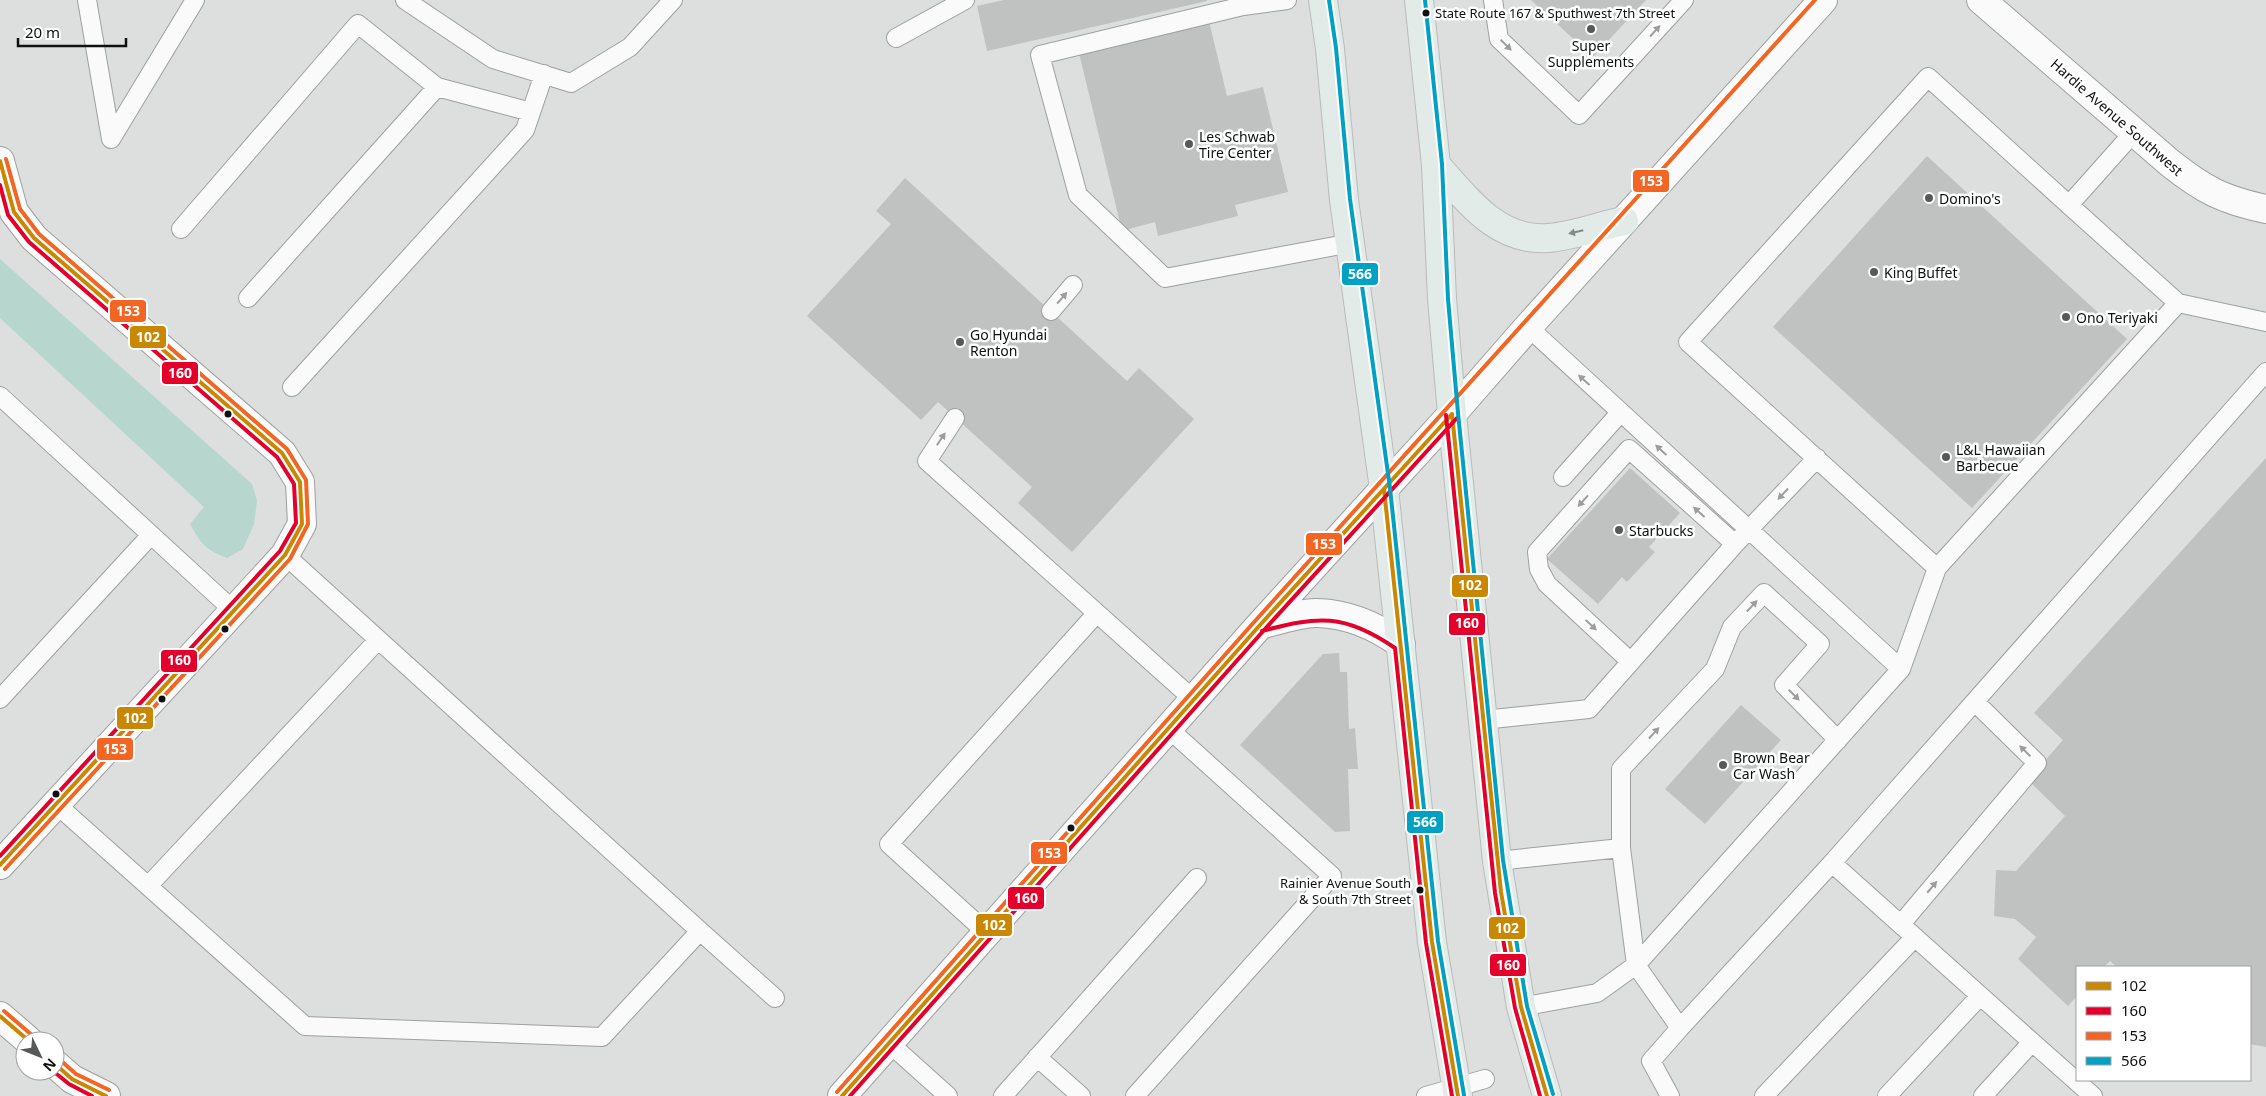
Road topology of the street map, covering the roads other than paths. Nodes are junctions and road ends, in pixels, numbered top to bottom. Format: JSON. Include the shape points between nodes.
{"nodes":[{"id":1,"x":87,"y":0,"type":"edge"},
{"id":2,"x":195,"y":0,"type":"edge"},
{"id":3,"x":405,"y":0,"type":"edge"},
{"id":4,"x":673,"y":0,"type":"edge"},
{"id":5,"x":965,"y":0,"type":"edge"},
{"id":6,"x":1287,"y":0,"type":"edge"},
{"id":7,"x":1323,"y":0,"type":"edge"},
{"id":8,"x":1418,"y":0,"type":"edge"},
{"id":9,"x":1493,"y":0,"type":"edge"},
{"id":10,"x":1684,"y":0,"type":"edge"},
{"id":11,"x":1981,"y":0,"type":"edge"},
{"id":12,"x":1817,"y":2,"type":"edge"},
{"id":13,"x":896,"y":38,"type":"dead end"},
{"id":14,"x":544,"y":74,"type":"junction"},
{"id":15,"x":436,"y":86,"type":"junction"},
{"id":16,"x":531,"y":112,"type":"junction"},
{"id":17,"x":2134,"y":132,"type":"junction"},
{"id":18,"x":0,"y":161,"type":"edge"},
{"id":19,"x":1436,"y":165,"type":"junction"},
{"id":20,"x":2069,"y":205,"type":"junction"},
{"id":21,"x":2266,"y":209,"type":"edge"},
{"id":22,"x":1624,"y":221,"type":"junction"},
{"id":23,"x":181,"y":229,"type":"dead end"},
{"id":24,"x":1351,"y":243,"type":"junction"},
{"id":25,"x":1073,"y":285,"type":"dead end"},
{"id":26,"x":248,"y":298,"type":"dead end"},
{"id":27,"x":2178,"y":303,"type":"junction"},
{"id":28,"x":1051,"y":311,"type":"dead end"},
{"id":29,"x":2266,"y":322,"type":"edge"},
{"id":30,"x":1528,"y":326,"type":"junction"},
{"id":31,"x":2266,"y":372,"type":"edge"},
{"id":32,"x":292,"y":387,"type":"dead end"},
{"id":33,"x":0,"y":396,"type":"edge"},
{"id":34,"x":1620,"y":412,"type":"junction"},
{"id":35,"x":1452,"y":414,"type":"junction"},
{"id":36,"x":956,"y":418,"type":"dead end"},
{"id":37,"x":1817,"y":458,"type":"junction"},
{"id":38,"x":1563,"y":477,"type":"dead end"},
{"id":39,"x":1384,"y":489,"type":"junction"},
{"id":40,"x":1748,"y":530,"type":"junction"},
{"id":41,"x":151,"y":535,"type":"junction"},
{"id":42,"x":1735,"y":544,"type":"junction"},
{"id":43,"x":286,"y":555,"type":"junction"},
{"id":44,"x":1937,"y":568,"type":"junction"},
{"id":45,"x":234,"y":611,"type":"junction"},
{"id":46,"x":1096,"y":614,"type":"junction"},
{"id":47,"x":1260,"y":625,"type":"junction"},
{"id":48,"x":378,"y":640,"type":"junction"},
{"id":49,"x":1401,"y":644,"type":"junction"},
{"id":50,"x":1631,"y":662,"type":"junction"},
{"id":51,"x":1901,"y":669,"type":"junction"},
{"id":52,"x":0,"y":699,"type":"edge"},
{"id":53,"x":1194,"y":700,"type":"junction"},
{"id":54,"x":1974,"y":702,"type":"junction"},
{"id":55,"x":1483,"y":720,"type":"junction"},
{"id":56,"x":1168,"y":729,"type":"junction"},
{"id":57,"x":1838,"y":740,"type":"junction"},
{"id":58,"x":56,"y":804,"type":"junction"},
{"id":59,"x":1621,"y":848,"type":"junction"},
{"id":60,"x":2,"y":858,"type":"edge"},
{"id":61,"x":1497,"y":861,"type":"junction"},
{"id":62,"x":1832,"y":863,"type":"junction"},
{"id":63,"x":1197,"y":878,"type":"dead end"},
{"id":64,"x":148,"y":886,"type":"junction"},
{"id":65,"x":1901,"y":924,"type":"junction"},
{"id":66,"x":700,"y":931,"type":"junction"},
{"id":67,"x":987,"y":933,"type":"junction"},
{"id":68,"x":1915,"y":937,"type":"junction"},
{"id":69,"x":1636,"y":965,"type":"junction"},
{"id":70,"x":1980,"y":996,"type":"junction"},
{"id":71,"x":775,"y":998,"type":"dead end"},
{"id":72,"x":1521,"y":1007,"type":"junction"},
{"id":73,"x":0,"y":1016,"type":"edge"},
{"id":74,"x":1680,"y":1028,"type":"junction"},
{"id":75,"x":17,"y":1031,"type":"edge"},
{"id":76,"x":2032,"y":1042,"type":"junction"},
{"id":77,"x":889,"y":1043,"type":"junction"},
{"id":78,"x":1037,"y":1057,"type":"junction"},
{"id":79,"x":65,"y":1073,"type":"edge"},
{"id":80,"x":1485,"y":1079,"type":"dead end"},
{"id":81,"x":2076,"y":1081,"type":"edge"},
{"id":82,"x":2076,"y":1081,"type":"edge"},
{"id":83,"x":1457,"y":1092,"type":"edge"},
{"id":84,"x":106,"y":1096,"type":"edge"},
{"id":85,"x":842,"y":1096,"type":"edge"},
{"id":86,"x":948,"y":1096,"type":"edge"},
{"id":87,"x":1002,"y":1096,"type":"edge"},
{"id":88,"x":1081,"y":1096,"type":"edge"},
{"id":89,"x":1135,"y":1096,"type":"edge"},
{"id":90,"x":1426,"y":1096,"type":"edge"},
{"id":91,"x":1547,"y":1096,"type":"edge"},
{"id":92,"x":1670,"y":1096,"type":"edge"},
{"id":93,"x":1764,"y":1096,"type":"edge"},
{"id":94,"x":1887,"y":1096,"type":"edge"},
{"id":95,"x":1983,"y":1096,"type":"edge"},
{"id":96,"x":2093,"y":1096,"type":"edge"}],
"edges":[{"from":1,"to":2,"type":"lane","via":[[111,139]]},
{"from":3,"to":14,"type":"lane","via":[[493,58]]},
{"from":4,"to":14,"type":"lane","via":[[630,48],[571,83]]},
{"from":5,"to":13,"type":"lane"},
{"from":6,"to":24,"type":"lane","via":[[1243,6],[1040,55],[1078,195],[1164,278]]},
{"from":7,"to":24,"type":"main road"},
{"from":8,"to":19,"type":"main road"},
{"from":9,"to":10,"type":"lane","one_way":true,"via":[[1499,39],[1579,116]]},
{"from":11,"to":17,"type":"street","name":"Hardie Avenue Southwest"},
{"from":12,"to":22,"type":"street"},
{"from":14,"to":16,"type":"lane"},
{"from":15,"to":16,"type":"lane"},
{"from":15,"to":23,"type":"lane","via":[[358,24]]},
{"from":15,"to":26,"type":"lane"},
{"from":16,"to":32,"type":"lane","via":[[525,130]]},
{"from":17,"to":20,"type":"lane"},
{"from":17,"to":21,"type":"street","name":"Hardie Avenue Southwest","via":[[2200,186],[2236,203]]},
{"from":18,"to":43,"type":"street","via":[[14,212],[34,238],[282,453],[300,482],[302,524]]},
{"from":22,"to":19,"type":"main road","one_way":true,"via":[[1550,238],[1532,238],[1499,227],[1477,210]]},
{"from":19,"to":35,"type":"main road","via":[[1442,298]]},
{"from":20,"to":27,"type":"lane"},
{"from":20,"to":37,"type":"lane","via":[[1928,77],[1688,342]]},
{"from":22,"to":30,"type":"street"},
{"from":24,"to":39,"type":"main road"},
{"from":28,"to":25,"type":"lane","one_way":true},
{"from":27,"to":29,"type":"lane"},
{"from":27,"to":44,"type":"lane"},
{"from":34,"to":30,"type":"lane","one_way":true},
{"from":30,"to":35,"type":"street"},
{"from":31,"to":54,"type":"lane"},
{"from":33,"to":41,"type":"lane"},
{"from":34,"to":38,"type":"lane"},
{"from":40,"to":34,"type":"lane","one_way":true},
{"from":35,"to":39,"type":"street"},
{"from":35,"to":55,"type":"main road"},
{"from":46,"to":36,"type":"lane","one_way":true,"via":[[927,461]]},
{"from":37,"to":40,"type":"lane","one_way":true},
{"from":37,"to":44,"type":"lane"},
{"from":39,"to":47,"type":"street"},
{"from":39,"to":49,"type":"main road"},
{"from":40,"to":42,"type":"lane"},
{"from":40,"to":51,"type":"lane"},
{"from":41,"to":45,"type":"lane"},
{"from":41,"to":52,"type":"lane"},
{"from":42,"to":50,"type":"lane"},
{"from":42,"to":50,"type":"lane","one_way":true,"via":[[1630,449],[1538,552],[1539,569],[1547,584]]},
{"from":43,"to":45,"type":"street"},
{"from":43,"to":48,"type":"lane"},
{"from":44,"to":51,"type":"lane"},
{"from":45,"to":58,"type":"street"},
{"from":46,"to":53,"type":"lane"},
{"from":46,"to":67,"type":"lane","via":[[889,844]]},
{"from":47,"to":49,"type":"street","via":[[1317,612],[1354,618],[1383,631]]},
{"from":47,"to":53,"type":"street"},
{"from":48,"to":64,"type":"lane"},
{"from":48,"to":66,"type":"lane"},
{"from":49,"to":83,"type":"main road","via":[[1432,942]]},
{"from":50,"to":55,"type":"lane","via":[[1589,709]]},
{"from":51,"to":57,"type":"lane"},
{"from":53,"to":56,"type":"street"},
{"from":54,"to":62,"type":"lane"},
{"from":65,"to":54,"type":"lane","one_way":true,"via":[[2038,763]]},
{"from":55,"to":61,"type":"main road"},
{"from":56,"to":67,"type":"street"},
{"from":56,"to":89,"type":"lane","via":[[1332,876]]},
{"from":59,"to":57,"type":"lane","one_way":true,"via":[[1621,769],[1715,669],[1732,628],[1764,593],[1820,644],[1784,685]]},
{"from":57,"to":69,"type":"lane"},
{"from":58,"to":60,"type":"street"},
{"from":58,"to":64,"type":"lane"},
{"from":59,"to":61,"type":"lane"},
{"from":59,"to":69,"type":"lane"},
{"from":61,"to":72,"type":"main road"},
{"from":62,"to":65,"type":"lane"},
{"from":62,"to":74,"type":"lane"},
{"from":63,"to":78,"type":"lane"},
{"from":64,"to":66,"type":"lane","via":[[305,1026],[602,1037]]},
{"from":65,"to":68,"type":"lane"},
{"from":66,"to":71,"type":"lane"},
{"from":67,"to":77,"type":"street"},
{"from":68,"to":70,"type":"lane"},
{"from":68,"to":93,"type":"lane"},
{"from":69,"to":72,"type":"lane","via":[[1597,993]]},
{"from":69,"to":74,"type":"lane"},
{"from":70,"to":76,"type":"lane"},
{"from":70,"to":94,"type":"lane"},
{"from":72,"to":91,"type":"main road"},
{"from":73,"to":75,"type":"street"},
{"from":74,"to":92,"type":"lane","via":[[1651,1061]]},
{"from":76,"to":81,"type":"lane"},
{"from":76,"to":95,"type":"lane"},
{"from":77,"to":85,"type":"street"},
{"from":77,"to":86,"type":"lane"},
{"from":78,"to":87,"type":"lane"},
{"from":78,"to":88,"type":"lane"},
{"from":79,"to":84,"type":"street"},
{"from":80,"to":83,"type":"lane"},
{"from":82,"to":96,"type":"lane"},
{"from":83,"to":90,"type":"lane"}]}
